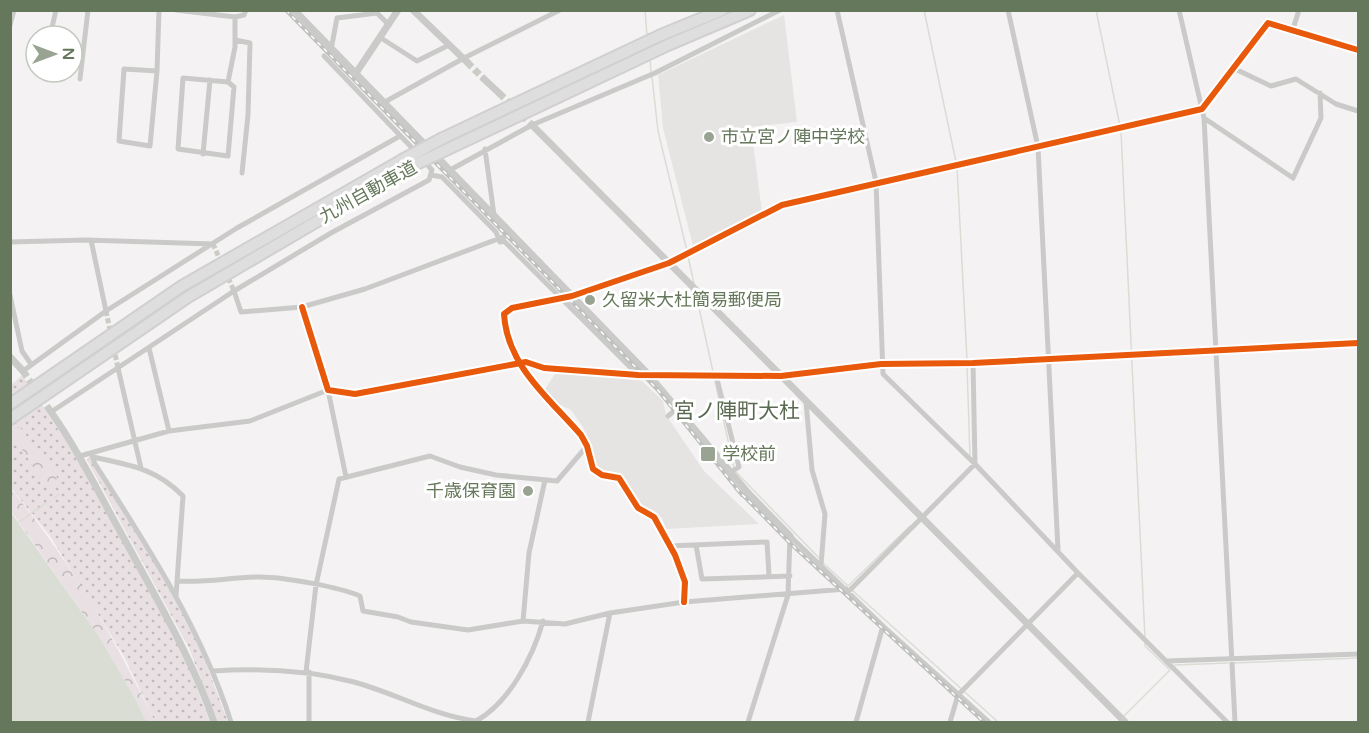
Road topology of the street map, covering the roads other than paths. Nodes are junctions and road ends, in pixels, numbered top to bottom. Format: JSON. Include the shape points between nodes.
{"nodes":[{"id":1,"x":14,"y":10,"type":"edge"},
{"id":2,"x":88,"y":10,"type":"edge"},
{"id":3,"x":159,"y":10,"type":"edge"},
{"id":4,"x":176,"y":10,"type":"edge"},
{"id":5,"x":246,"y":10,"type":"edge"},
{"id":6,"x":294,"y":10,"type":"edge"},
{"id":7,"x":398,"y":10,"type":"edge"},
{"id":8,"x":413,"y":10,"type":"edge"},
{"id":9,"x":560,"y":10,"type":"edge"},
{"id":10,"x":722,"y":10,"type":"edge"},
{"id":11,"x":750,"y":10,"type":"edge"},
{"id":12,"x":780,"y":10,"type":"edge"},
{"id":13,"x":837,"y":10,"type":"edge"},
{"id":14,"x":1008,"y":10,"type":"edge"},
{"id":15,"x":1179,"y":10,"type":"edge"},
{"id":16,"x":1299,"y":10,"type":"edge"},
{"id":17,"x":377,"y":12,"type":"edge"},
{"id":18,"x":231,"y":14,"type":"edge"},
{"id":19,"x":10,"y":24,"type":"edge"},
{"id":20,"x":389,"y":25,"type":"junction"},
{"id":21,"x":1293,"y":29,"type":"junction"},
{"id":22,"x":381,"y":38,"type":"junction"},
{"id":23,"x":235,"y":40,"type":"junction"},
{"id":24,"x":84,"y":44,"type":"edge"},
{"id":25,"x":449,"y":45,"type":"junction"},
{"id":26,"x":331,"y":50,"type":"junction"},
{"id":27,"x":1359,"y":50,"type":"edge"},
{"id":28,"x":324,"y":56,"type":"dead end"},
{"id":29,"x":466,"y":60,"type":"junction"},
{"id":30,"x":1233,"y":68,"type":"junction"},
{"id":31,"x":157,"y":71,"type":"junction"},
{"id":32,"x":356,"y":74,"type":"junction"},
{"id":33,"x":484,"y":79,"type":"tunnel mouth"},
{"id":34,"x":210,"y":81,"type":"junction"},
{"id":35,"x":228,"y":82,"type":"junction"},
{"id":36,"x":499,"y":93,"type":"tunnel mouth"},
{"id":37,"x":1320,"y":93,"type":"junction"},
{"id":38,"x":383,"y":103,"type":"junction"},
{"id":39,"x":1202,"y":109,"type":"junction"},
{"id":40,"x":1359,"y":111,"type":"edge"},
{"id":41,"x":1204,"y":118,"type":"junction"},
{"id":42,"x":532,"y":124,"type":"junction"},
{"id":43,"x":400,"y":136,"type":"junction"},
{"id":44,"x":445,"y":143,"type":"junction"},
{"id":45,"x":1038,"y":147,"type":"junction"},
{"id":46,"x":485,"y":149,"type":"junction"},
{"id":47,"x":203,"y":154,"type":"junction"},
{"id":48,"x":405,"y":164,"type":"junction"},
{"id":49,"x":450,"y":170,"type":"junction"},
{"id":50,"x":242,"y":173,"type":"dead end"},
{"id":51,"x":431,"y":175,"type":"junction"},
{"id":52,"x":876,"y":182,"type":"junction"},
{"id":53,"x":495,"y":218,"type":"junction"},
{"id":54,"x":511,"y":234,"type":"junction"},
{"id":55,"x":498,"y":238,"type":"junction"},
{"id":56,"x":92,"y":240,"type":"junction"},
{"id":57,"x":10,"y":242,"type":"edge"},
{"id":58,"x":213,"y":244,"type":"junction"},
{"id":59,"x":669,"y":263,"type":"junction"},
{"id":60,"x":234,"y":291,"type":"junction"},
{"id":61,"x":10,"y":295,"type":"edge"},
{"id":62,"x":572,"y":296,"type":"junction"},
{"id":63,"x":560,"y":298,"type":"junction"},
{"id":64,"x":302,"y":307,"type":"junction"},
{"id":65,"x":106,"y":311,"type":"junction"},
{"id":66,"x":1359,"y":343,"type":"edge"},
{"id":67,"x":149,"y":348,"type":"junction"},
{"id":68,"x":1216,"y":348,"type":"junction"},
{"id":69,"x":10,"y":357,"type":"edge"},
{"id":70,"x":1048,"y":360,"type":"junction"},
{"id":71,"x":973,"y":363,"type":"junction"},
{"id":72,"x":31,"y":364,"type":"junction"},
{"id":73,"x":518,"y":364,"type":"junction"},
{"id":74,"x":881,"y":364,"type":"junction"},
{"id":75,"x":118,"y":368,"type":"junction"},
{"id":76,"x":23,"y":371,"type":"joint"},
{"id":77,"x":648,"y":374,"type":"junction"},
{"id":78,"x":638,"y":375,"type":"junction"},
{"id":79,"x":716,"y":375,"type":"junction"},
{"id":80,"x":781,"y":376,"type":"junction"},
{"id":81,"x":328,"y":390,"type":"junction"},
{"id":82,"x":14,"y":401,"type":"edge"},
{"id":83,"x":806,"y":402,"type":"junction"},
{"id":84,"x":679,"y":407,"type":"junction"},
{"id":85,"x":51,"y":412,"type":"joint"},
{"id":86,"x":668,"y":416,"type":"dead end"},
{"id":87,"x":10,"y":419,"type":"edge"},
{"id":88,"x":169,"y":431,"type":"junction"},
{"id":89,"x":135,"y":442,"type":"junction"},
{"id":90,"x":587,"y":446,"type":"junction"},
{"id":91,"x":92,"y":455,"type":"junction"},
{"id":92,"x":80,"y":456,"type":"junction"},
{"id":93,"x":975,"y":464,"type":"junction"},
{"id":94,"x":141,"y":468,"type":"junction"},
{"id":95,"x":731,"y":472,"type":"junction"},
{"id":96,"x":346,"y":477,"type":"junction"},
{"id":97,"x":545,"y":480,"type":"junction"},
{"id":98,"x":922,"y":518,"type":"junction"},
{"id":99,"x":790,"y":536,"type":"junction"},
{"id":100,"x":696,"y":545,"type":"junction"},
{"id":101,"x":669,"y":546,"type":"junction"},
{"id":102,"x":1058,"y":550,"type":"junction"},
{"id":103,"x":821,"y":565,"type":"junction"},
{"id":104,"x":1078,"y":573,"type":"junction"},
{"id":105,"x":768,"y":575,"type":"junction"},
{"id":106,"x":790,"y":576,"type":"junction"},
{"id":107,"x":177,"y":581,"type":"junction"},
{"id":108,"x":316,"y":585,"type":"junction"},
{"id":109,"x":847,"y":591,"type":"junction"},
{"id":110,"x":789,"y":595,"type":"junction"},
{"id":111,"x":176,"y":597,"type":"junction"},
{"id":112,"x":684,"y":602,"type":"junction"},
{"id":113,"x":610,"y":613,"type":"junction"},
{"id":114,"x":523,"y":621,"type":"junction"},
{"id":115,"x":543,"y":621,"type":"junction"},
{"id":116,"x":1028,"y":625,"type":"junction"},
{"id":117,"x":883,"y":626,"type":"junction"},
{"id":118,"x":1359,"y":654,"type":"edge"},
{"id":119,"x":1232,"y":658,"type":"junction"},
{"id":120,"x":1167,"y":662,"type":"junction"},
{"id":121,"x":213,"y":671,"type":"junction"},
{"id":122,"x":308,"y":672,"type":"junction"},
{"id":123,"x":958,"y":695,"type":"junction"},
{"id":124,"x":214,"y":723,"type":"edge"},
{"id":125,"x":231,"y":723,"type":"edge"},
{"id":126,"x":309,"y":723,"type":"edge"},
{"id":127,"x":588,"y":723,"type":"edge"},
{"id":128,"x":748,"y":723,"type":"edge"},
{"id":129,"x":856,"y":723,"type":"edge"},
{"id":130,"x":950,"y":723,"type":"edge"},
{"id":131,"x":989,"y":723,"type":"edge"},
{"id":132,"x":1125,"y":723,"type":"edge"},
{"id":133,"x":1227,"y":723,"type":"edge"},
{"id":134,"x":1235,"y":723,"type":"edge"}],
"edges":[{"from":1,"to":19,"type":"street"},
{"from":2,"to":24,"type":"street"},
{"from":3,"to":31,"type":"street"},
{"from":4,"to":18,"type":"street"},
{"from":5,"to":18,"type":"street","via":[[244,15]]},
{"from":6,"to":26,"type":"street"},
{"from":7,"to":20,"type":"street"},
{"from":8,"to":25,"type":"street"},
{"from":9,"to":29,"type":"street"},
{"from":10,"to":44,"type":"highway","name":"九州自動車道","via":[[653,39]]},
{"from":11,"to":44,"type":"highway","name":"九州自動車道"},
{"from":12,"to":42,"type":"street","via":[[655,73]]},
{"from":13,"to":52,"type":"street"},
{"from":14,"to":45,"type":"street"},
{"from":15,"to":39,"type":"street"},
{"from":16,"to":21,"type":"street"},
{"from":17,"to":20,"type":"street"},
{"from":17,"to":26,"type":"street","via":[[337,18]]},
{"from":18,"to":23,"type":"street"},
{"from":20,"to":22,"type":"street"},
{"from":21,"to":27,"type":"street"},
{"from":21,"to":30,"type":"street","via":[[1268,23]]},
{"from":22,"to":25,"type":"street","via":[[417,62]]},
{"from":22,"to":32,"type":"street"},
{"from":23,"to":35,"type":"street"},
{"from":23,"to":50,"type":"street","via":[[250,43]]},
{"from":25,"to":29,"type":"street"},
{"from":26,"to":32,"type":"street"},
{"from":28,"to":43,"type":"street"},
{"from":29,"to":38,"type":"street"},
{"from":30,"to":37,"type":"street","via":[[1266,85],[1296,79]]},
{"from":30,"to":39,"type":"street"},
{"from":31,"to":31,"type":"street","via":[[150,146],[119,141],[124,69]]},
{"from":32,"to":38,"type":"street"},
{"from":33,"to":36,"type":"street"},
{"from":34,"to":35,"type":"street"},
{"from":34,"to":47,"type":"street"},
{"from":34,"to":47,"type":"street","via":[[183,78],[178,149]]},
{"from":35,"to":47,"type":"street","via":[[234,87],[228,156]]},
{"from":37,"to":40,"type":"street","via":[[1336,104]]},
{"from":37,"to":41,"type":"street","via":[[1322,118],[1293,178]]},
{"from":38,"to":49,"type":"street"},
{"from":39,"to":41,"type":"street"},
{"from":39,"to":45,"type":"street"},
{"from":41,"to":68,"type":"street"},
{"from":42,"to":46,"type":"street"},
{"from":42,"to":59,"type":"street"},
{"from":43,"to":51,"type":"street","via":[[430,167]]},
{"from":43,"to":58,"type":"street","via":[[310,184]]},
{"from":44,"to":48,"type":"highway","name":"九州自動車道","bridge":true},
{"from":45,"to":52,"type":"street"},
{"from":45,"to":70,"type":"street"},
{"from":46,"to":49,"type":"street"},
{"from":46,"to":53,"type":"street"},
{"from":48,"to":82,"type":"highway","name":"九州自動車道","via":[[182,286]]},
{"from":48,"to":87,"type":"highway","name":"九州自動車道","via":[[188,297]]},
{"from":49,"to":53,"type":"street"},
{"from":51,"to":55,"type":"street","via":[[442,177]]},
{"from":51,"to":60,"type":"street","via":[[429,180]]},
{"from":52,"to":59,"type":"street","via":[[782,205]]},
{"from":52,"to":74,"type":"street"},
{"from":53,"to":54,"type":"street"},
{"from":54,"to":55,"type":"street"},
{"from":54,"to":62,"type":"street"},
{"from":55,"to":63,"type":"street"},
{"from":55,"to":64,"type":"street","via":[[364,289]]},
{"from":56,"to":57,"type":"street"},
{"from":56,"to":58,"type":"street"},
{"from":56,"to":65,"type":"street"},
{"from":58,"to":65,"type":"street"},
{"from":59,"to":62,"type":"street"},
{"from":59,"to":80,"type":"street"},
{"from":60,"to":64,"type":"street","via":[[241,312]]},
{"from":60,"to":67,"type":"street"},
{"from":61,"to":72,"type":"street","via":[[22,351]]},
{"from":62,"to":63,"type":"street"},
{"from":62,"to":77,"type":"street"},
{"from":63,"to":73,"type":"street","via":[[512,308],[504,314],[507,338]]},
{"from":63,"to":78,"type":"street"},
{"from":64,"to":81,"type":"street"},
{"from":65,"to":72,"type":"street"},
{"from":66,"to":68,"type":"street"},
{"from":67,"to":75,"type":"street"},
{"from":67,"to":88,"type":"street"},
{"from":68,"to":70,"type":"street"},
{"from":68,"to":119,"type":"street"},
{"from":69,"to":76,"type":"street"},
{"from":70,"to":71,"type":"street"},
{"from":70,"to":102,"type":"street"},
{"from":71,"to":74,"type":"street"},
{"from":71,"to":93,"type":"street"},
{"from":72,"to":76,"type":"street"},
{"from":73,"to":78,"type":"street"},
{"from":73,"to":81,"type":"street","via":[[356,394]]},
{"from":73,"to":90,"type":"street"},
{"from":74,"to":80,"type":"street"},
{"from":74,"to":93,"type":"street","via":[[886,379]]},
{"from":75,"to":85,"type":"street"},
{"from":75,"to":89,"type":"street"},
{"from":77,"to":78,"type":"street"},
{"from":77,"to":79,"type":"street"},
{"from":77,"to":84,"type":"street"},
{"from":79,"to":80,"type":"street"},
{"from":79,"to":95,"type":"street","via":[[739,467]]},
{"from":80,"to":83,"type":"street"},
{"from":81,"to":88,"type":"street","via":[[250,421]]},
{"from":81,"to":96,"type":"street"},
{"from":83,"to":98,"type":"street"},
{"from":83,"to":103,"type":"street","via":[[812,470],[825,514]]},
{"from":84,"to":86,"type":"street"},
{"from":84,"to":95,"type":"street"},
{"from":85,"to":92,"type":"street"},
{"from":88,"to":89,"type":"street"},
{"from":89,"to":91,"type":"street"},
{"from":89,"to":94,"type":"street"},
{"from":90,"to":97,"type":"street","via":[[556,482]]},
{"from":90,"to":101,"type":"street","via":[[593,469],[619,478],[638,508],[654,517]]},
{"from":91,"to":92,"type":"street"},
{"from":91,"to":94,"type":"street"},
{"from":91,"to":111,"type":"street"},
{"from":92,"to":124,"type":"street","via":[[180,641]]},
{"from":93,"to":98,"type":"street"},
{"from":93,"to":102,"type":"street"},
{"from":94,"to":107,"type":"street","via":[[168,480],[183,496]]},
{"from":95,"to":99,"type":"street"},
{"from":96,"to":97,"type":"street","via":[[430,456],[496,475]]},
{"from":96,"to":108,"type":"street","via":[[336,484]]},
{"from":97,"to":114,"type":"street","via":[[528,552]]},
{"from":98,"to":109,"type":"street"},
{"from":98,"to":116,"type":"street"},
{"from":99,"to":103,"type":"street"},
{"from":99,"to":106,"type":"street"},
{"from":100,"to":101,"type":"street"},
{"from":100,"to":105,"type":"street","via":[[702,579]]},
{"from":100,"to":105,"type":"street","via":[[766,543]]},
{"from":101,"to":112,"type":"street","via":[[685,582]]},
{"from":102,"to":104,"type":"street"},
{"from":103,"to":109,"type":"street"},
{"from":104,"to":116,"type":"street"},
{"from":104,"to":120,"type":"street"},
{"from":105,"to":106,"type":"street"},
{"from":106,"to":110,"type":"street"},
{"from":107,"to":108,"type":"street","via":[[207,583],[262,577]]},
{"from":107,"to":111,"type":"street"},
{"from":108,"to":114,"type":"street","via":[[360,596],[363,611],[411,622],[468,630]]},
{"from":108,"to":122,"type":"street"},
{"from":109,"to":110,"type":"street"},
{"from":109,"to":117,"type":"street"},
{"from":110,"to":112,"type":"street"},
{"from":110,"to":128,"type":"street"},
{"from":111,"to":121,"type":"street"},
{"from":112,"to":113,"type":"street"},
{"from":113,"to":115,"type":"street","via":[[565,624]]},
{"from":113,"to":127,"type":"street"},
{"from":114,"to":115,"type":"street"},
{"from":115,"to":122,"type":"street","via":[[529,661],[494,711],[476,721],[355,682]]},
{"from":116,"to":123,"type":"street"},
{"from":116,"to":132,"type":"street"},
{"from":117,"to":123,"type":"street"},
{"from":117,"to":129,"type":"street"},
{"from":118,"to":119,"type":"street"},
{"from":119,"to":120,"type":"street"},
{"from":119,"to":134,"type":"street"},
{"from":120,"to":133,"type":"street"},
{"from":121,"to":122,"type":"street"},
{"from":121,"to":125,"type":"street"},
{"from":122,"to":126,"type":"street"},
{"from":123,"to":130,"type":"street"},
{"from":123,"to":131,"type":"street"}]}
